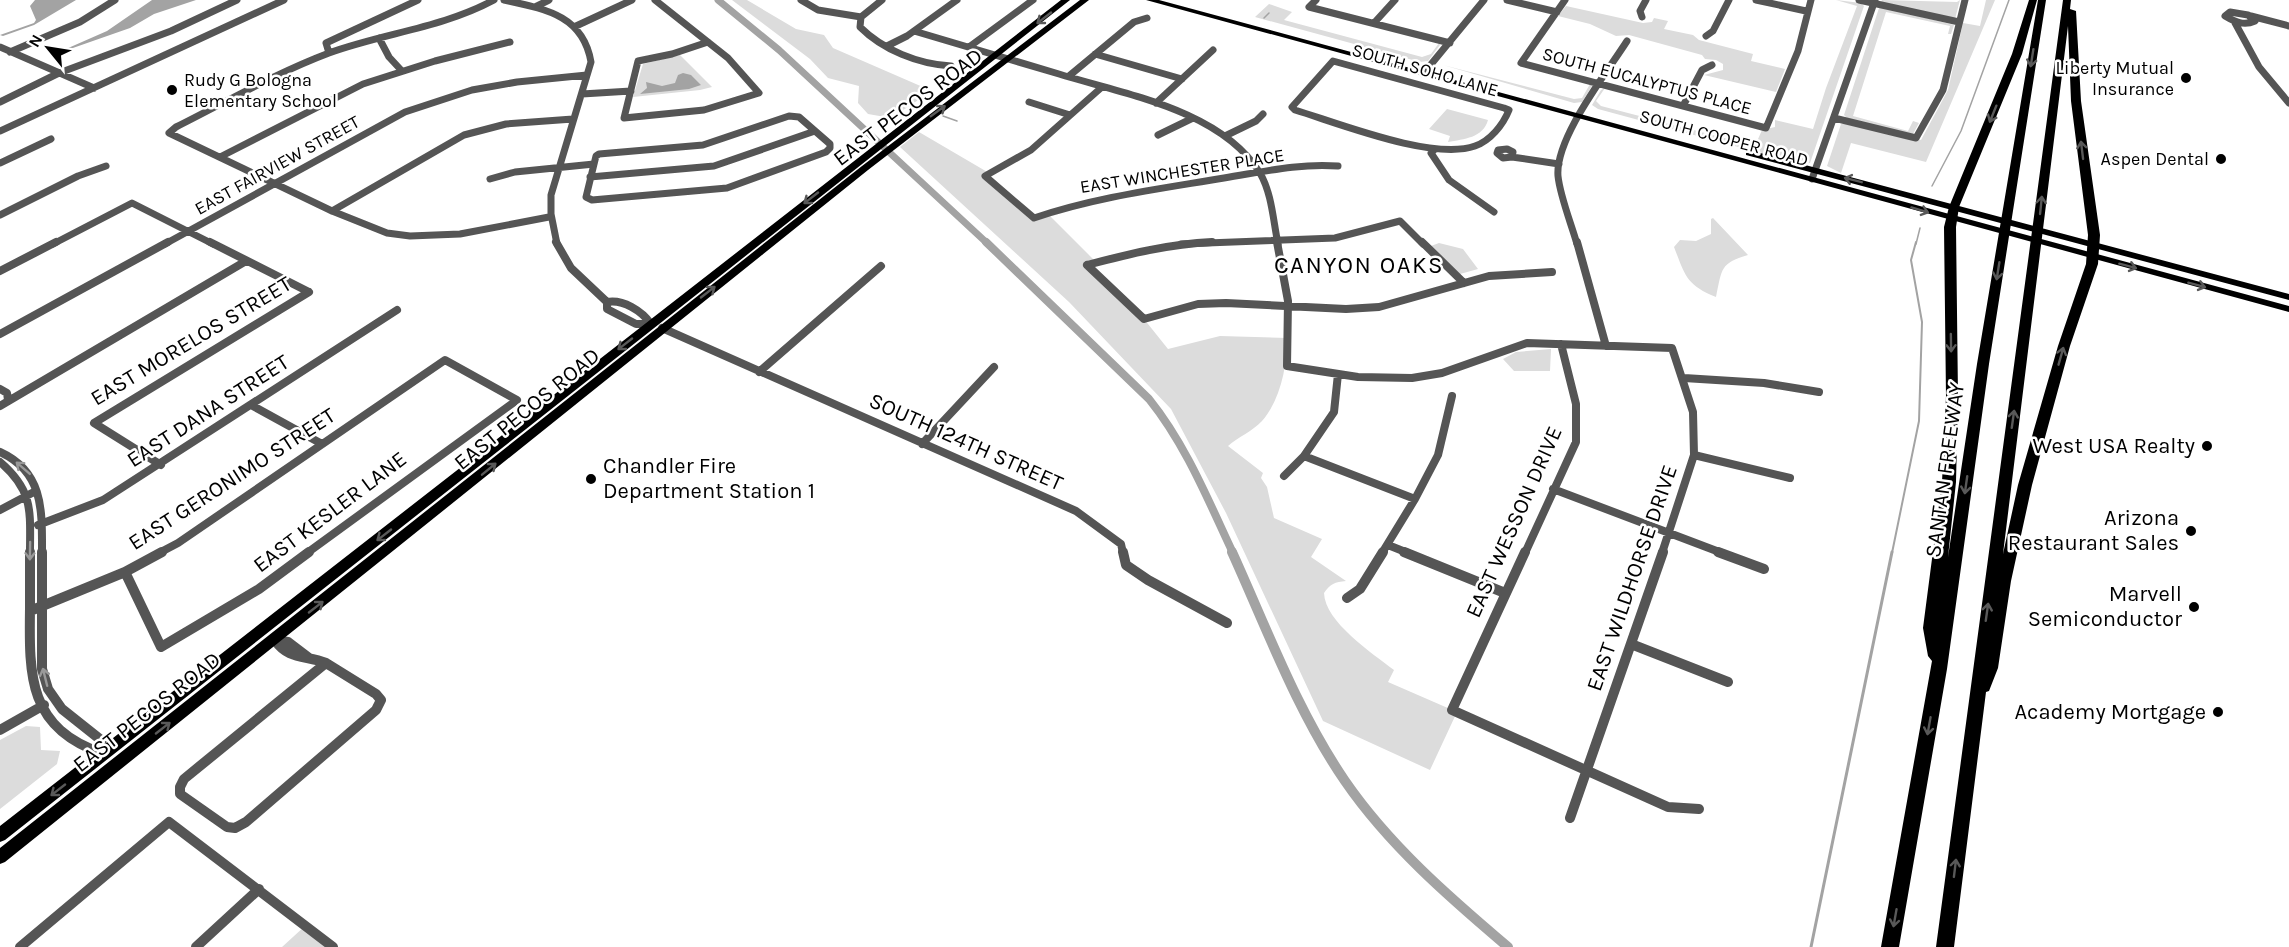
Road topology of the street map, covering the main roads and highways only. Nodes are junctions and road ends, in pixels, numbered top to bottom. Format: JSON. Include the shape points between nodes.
{"nodes":[{"id":1,"x":1066,"y":0,"type":"edge"},
{"id":2,"x":1085,"y":0,"type":"edge"},
{"id":3,"x":1150,"y":0,"type":"edge"},
{"id":4,"x":1180,"y":0,"type":"edge"},
{"id":5,"x":2034,"y":0,"type":"edge"},
{"id":6,"x":2042,"y":0,"type":"edge"},
{"id":7,"x":2068,"y":0,"type":"edge"},
{"id":8,"x":1426,"y":71,"type":"junction"},
{"id":9,"x":1581,"y":112,"type":"junction"},
{"id":10,"x":888,"y":144,"type":"junction"},
{"id":11,"x":1697,"y":148,"type":"junction"},
{"id":12,"x":1764,"y":157,"type":"junction"},
{"id":13,"x":1813,"y":175,"type":"junction"},
{"id":14,"x":1954,"y":207,"type":"junction"},
{"id":15,"x":1952,"y":220,"type":"junction"},
{"id":16,"x":2093,"y":250,"type":"junction"},
{"id":17,"x":2289,"y":297,"type":"edge"},
{"id":18,"x":2289,"y":309,"type":"edge"},
{"id":19,"x":657,"y":326,"type":"junction"},
{"id":20,"x":430,"y":499,"type":"junction"},
{"id":21,"x":443,"y":506,"type":"junction"},
{"id":22,"x":261,"y":631,"type":"junction"},
{"id":23,"x":274,"y":640,"type":"junction"},
{"id":24,"x":1939,"y":669,"type":"junction"},
{"id":25,"x":1974,"y":712,"type":"junction"},
{"id":26,"x":104,"y":754,"type":"junction"},
{"id":27,"x":117,"y":764,"type":"junction"},
{"id":28,"x":0,"y":835,"type":"edge"},
{"id":29,"x":0,"y":857,"type":"edge"},
{"id":30,"x":1890,"y":947,"type":"edge"},
{"id":31,"x":1945,"y":947,"type":"edge"}],
"edges":[{"from":1,"to":10,"type":"main road","name":"EAST PECOS ROAD","one_way":true},
{"from":10,"to":2,"type":"main road","name":"EAST PECOS ROAD","one_way":true},
{"from":3,"to":8,"type":"main road","name":"SOUTH COOPER ROAD"},
{"from":4,"to":8,"type":"main road","name":"SOUTH COOPER ROAD"},
{"from":5,"to":14,"type":"highway","one_way":true,"via":[[2017,54]]},
{"from":6,"to":24,"type":"highway","name":"SANTAN FREEWAY","one_way":true},
{"from":16,"to":7,"type":"highway","one_way":true,"via":[[2076,101],[2072,8]]},
{"from":25,"to":7,"type":"highway","one_way":true},
{"from":8,"to":9,"type":"main road","name":"SOUTH COOPER ROAD"},
{"from":9,"to":11,"type":"main road","name":"SOUTH COOPER ROAD"},
{"from":9,"to":12,"type":"main road","name":"SOUTH COOPER ROAD"},
{"from":10,"to":19,"type":"main road","name":"EAST PECOS ROAD"},
{"from":11,"to":12,"type":"main road"},
{"from":11,"to":13,"type":"main road","name":"SOUTH COOPER ROAD"},
{"from":12,"to":13,"type":"main road","name":"SOUTH COOPER ROAD"},
{"from":14,"to":13,"type":"main road","name":"SOUTH COOPER ROAD","one_way":true},
{"from":13,"to":15,"type":"main road","name":"SOUTH COOPER ROAD","one_way":true},
{"from":14,"to":15,"type":"highway"},
{"from":14,"to":16,"type":"main road","name":"SOUTH COOPER ROAD","via":[[2073,238]]},
{"from":15,"to":16,"type":"main road","name":"SOUTH COOPER ROAD","via":[[2073,252]]},
{"from":15,"to":24,"type":"highway","one_way":true,"via":[[1948,482],[1931,628]]},
{"from":16,"to":17,"type":"main road","name":"SOUTH COOPER ROAD"},
{"from":16,"to":18,"type":"main road","name":"SOUTH COOPER ROAD","one_way":true},
{"from":25,"to":16,"type":"highway","one_way":true,"via":[[1990,668],[2025,485]]},
{"from":19,"to":20,"type":"main road","name":"EAST PECOS ROAD","one_way":true},
{"from":21,"to":19,"type":"main road","name":"EAST PECOS ROAD","one_way":true},
{"from":20,"to":21,"type":"main road"},
{"from":20,"to":22,"type":"main road","name":"EAST PECOS ROAD","one_way":true},
{"from":23,"to":21,"type":"main road","name":"EAST PECOS ROAD","one_way":true},
{"from":22,"to":23,"type":"main road"},
{"from":22,"to":26,"type":"main road","name":"EAST PECOS ROAD"},
{"from":27,"to":23,"type":"main road","name":"EAST PECOS ROAD","one_way":true},
{"from":24,"to":30,"type":"highway","name":"SANTAN FREEWAY","one_way":true},
{"from":31,"to":25,"type":"highway","one_way":true},
{"from":26,"to":27,"type":"main road"},
{"from":26,"to":28,"type":"main road","name":"EAST PECOS ROAD","one_way":true},
{"from":27,"to":29,"type":"main road","name":"EAST PECOS ROAD"}]}
